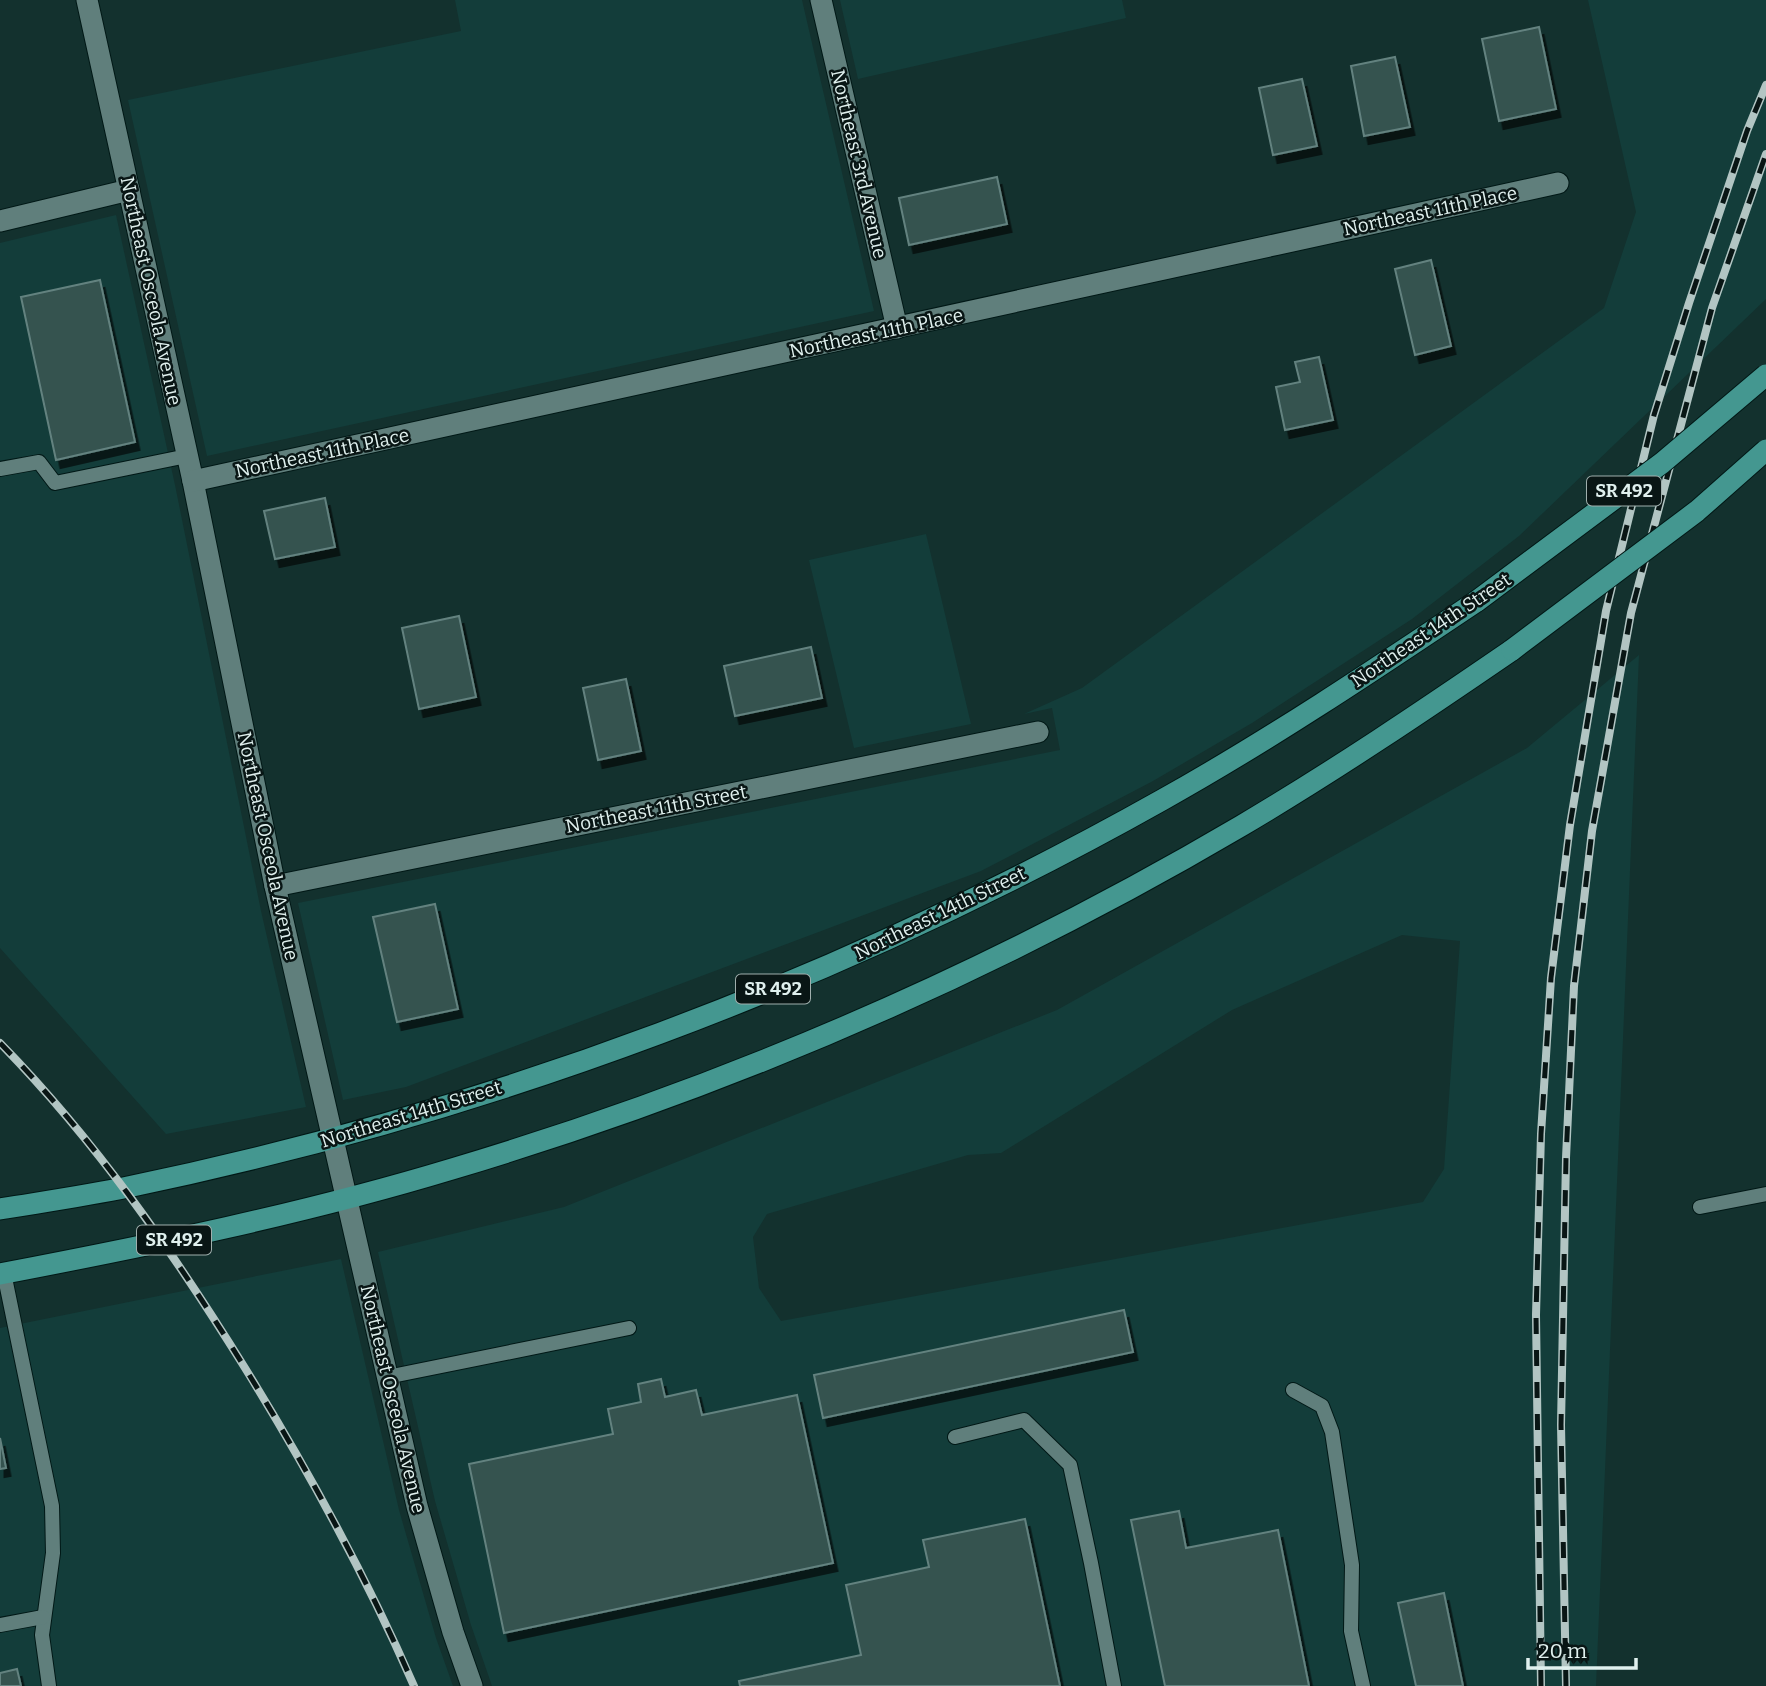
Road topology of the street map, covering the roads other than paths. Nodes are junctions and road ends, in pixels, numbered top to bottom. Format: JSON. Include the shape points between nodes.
{"nodes":[{"id":1,"x":87,"y":0,"type":"edge"},
{"id":2,"x":821,"y":0,"type":"edge"},
{"id":3,"x":1558,"y":183,"type":"dead end"},
{"id":4,"x":129,"y":190,"type":"junction"},
{"id":5,"x":0,"y":221,"type":"edge"},
{"id":6,"x":897,"y":328,"type":"junction"},
{"id":7,"x":1766,"y":375,"type":"edge"},
{"id":8,"x":1766,"y":450,"type":"edge"},
{"id":9,"x":187,"y":456,"type":"junction"},
{"id":10,"x":0,"y":469,"type":"edge"},
{"id":11,"x":193,"y":481,"type":"junction"},
{"id":12,"x":1038,"y":732,"type":"dead end"},
{"id":13,"x":275,"y":886,"type":"junction"},
{"id":14,"x":332,"y":1138,"type":"junction"},
{"id":15,"x":1766,"y":1194,"type":"edge"},
{"id":16,"x":346,"y":1198,"type":"junction"},
{"id":17,"x":1700,"y":1207,"type":"dead end"},
{"id":18,"x":0,"y":1209,"type":"edge"},
{"id":19,"x":2,"y":1273,"type":"edge"},
{"id":20,"x":629,"y":1328,"type":"dead end"},
{"id":21,"x":387,"y":1377,"type":"junction"},
{"id":22,"x":1293,"y":1390,"type":"dead end"},
{"id":23,"x":955,"y":1437,"type":"dead end"},
{"id":24,"x":43,"y":1617,"type":"junction"},
{"id":25,"x":0,"y":1625,"type":"edge"},
{"id":26,"x":49,"y":1686,"type":"edge"},
{"id":27,"x":472,"y":1686,"type":"edge"},
{"id":28,"x":1114,"y":1686,"type":"edge"},
{"id":29,"x":1363,"y":1686,"type":"edge"}],
"edges":[{"from":1,"to":4,"type":"street","name":"Northeast Osceola Avenue"},
{"from":2,"to":6,"type":"street","name":"Northeast 3rd Avenue"},
{"from":3,"to":6,"type":"street","name":"Northeast 11th Place"},
{"from":4,"to":5,"type":"street"},
{"from":4,"to":9,"type":"street","name":"Northeast Osceola Avenue"},
{"from":6,"to":11,"type":"street","name":"Northeast 11th Place"},
{"from":7,"to":14,"type":"main road","name":"Northeast 14th Street","number":"SR 492","bridge":true,"via":[[1662,463],[1478,601],[1285,727],[1161,800],[969,901],[746,1001],[615,1051]]},
{"from":8,"to":16,"type":"main road","number":"SR 492","bridge":true,"via":[[1697,511],[1512,650],[1370,747],[1106,901],[883,1010],[653,1103],[452,1169]]},
{"from":9,"to":10,"type":"lane","via":[[55,484],[39,462]]},
{"from":9,"to":11,"type":"street","name":"Northeast Osceola Avenue"},
{"from":11,"to":13,"type":"street","name":"Northeast Osceola Avenue"},
{"from":12,"to":13,"type":"street","name":"Northeast 11th Street"},
{"from":13,"to":14,"type":"street","name":"Northeast Osceola Avenue"},
{"from":14,"to":16,"type":"street","name":"Northeast Osceola Avenue"},
{"from":14,"to":18,"type":"main road","name":"Northeast 14th Street","number":"SR 492","via":[[125,1187]]},
{"from":15,"to":17,"type":"lane"},
{"from":16,"to":19,"type":"main road","number":"SR 492","via":[[165,1242]]},
{"from":16,"to":21,"type":"street","name":"Northeast Osceola Avenue"},
{"from":19,"to":24,"type":"lane","via":[[52,1506],[53,1553]]},
{"from":20,"to":21,"type":"lane"},
{"from":21,"to":27,"type":"street","name":"Northeast Osceola Avenue","via":[[417,1506]]},
{"from":22,"to":29,"type":"lane","via":[[1322,1406],[1332,1432],[1352,1565],[1351,1631]]},
{"from":23,"to":28,"type":"lane","via":[[1024,1420],[1070,1465]]},
{"from":24,"to":25,"type":"lane"},
{"from":24,"to":26,"type":"lane"}]}
